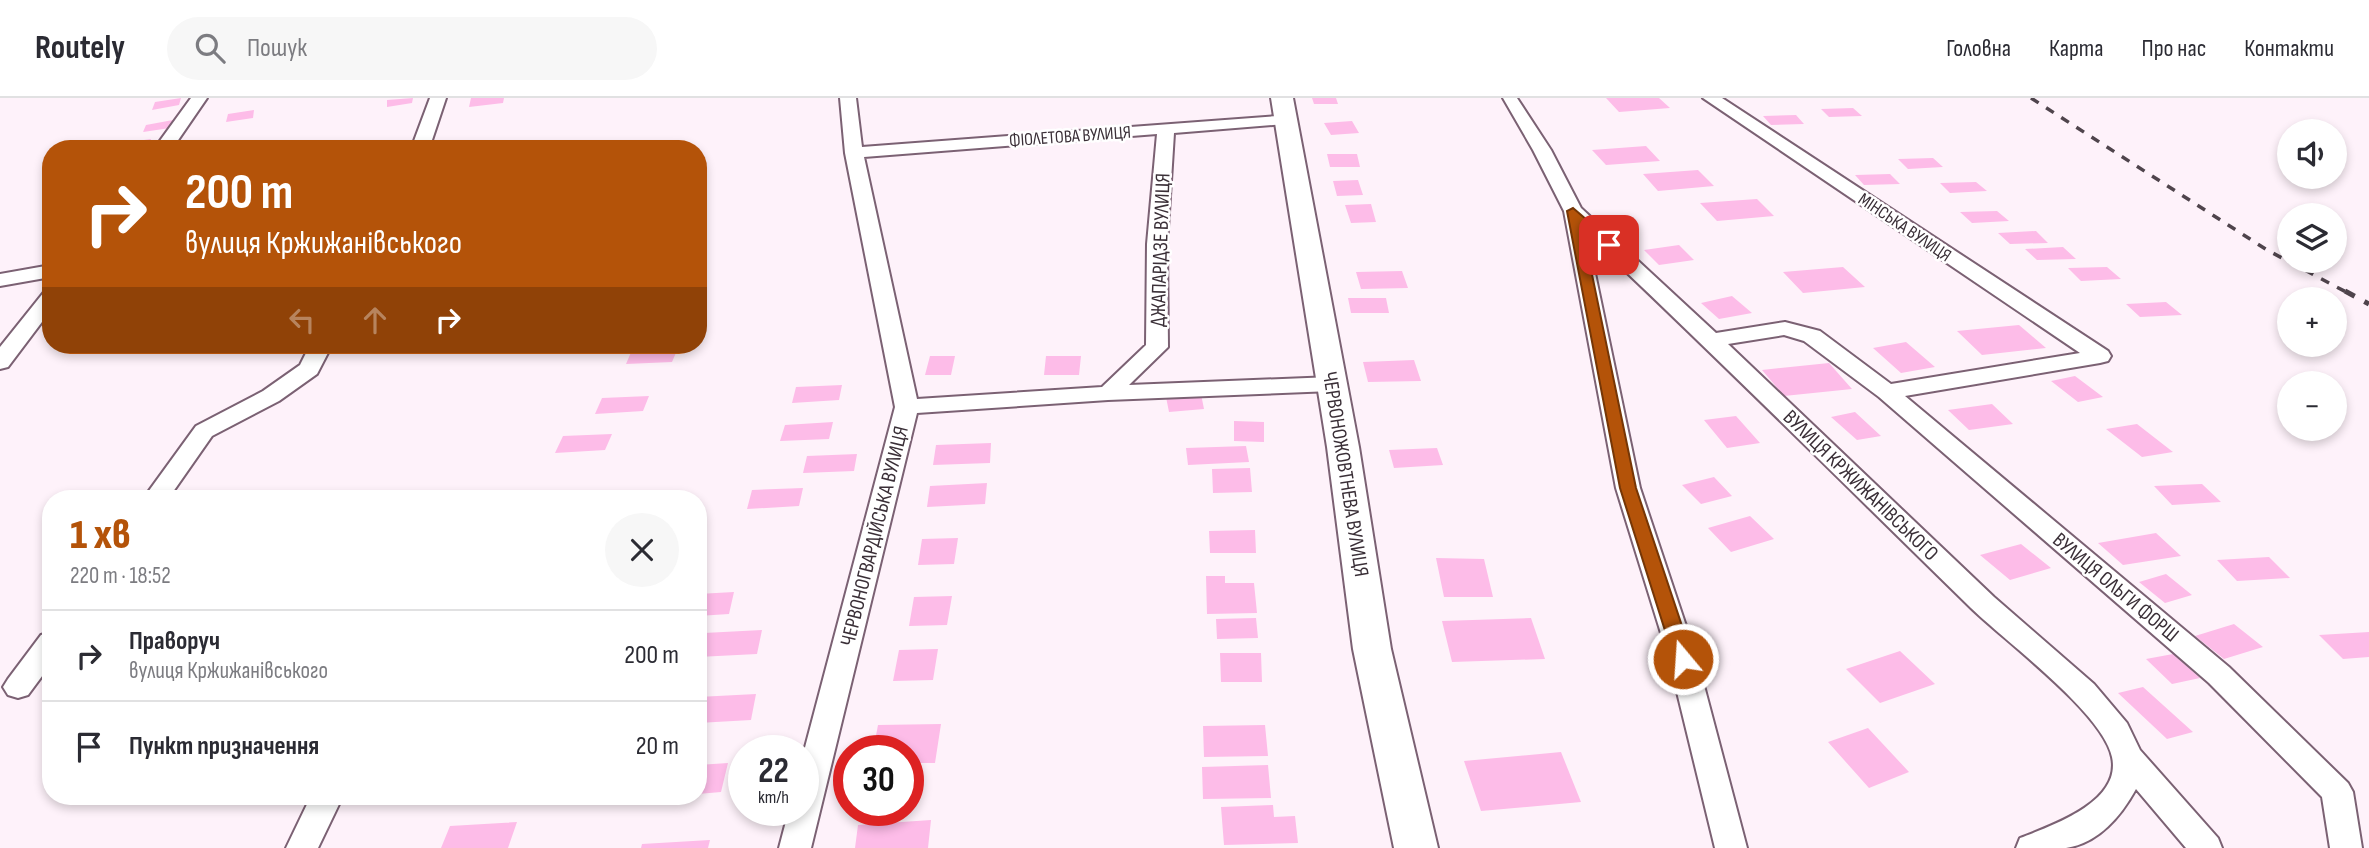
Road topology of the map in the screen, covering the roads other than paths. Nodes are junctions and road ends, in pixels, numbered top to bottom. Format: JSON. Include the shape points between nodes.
{"nodes":[{"id":1,"x":199,"y":98,"type":"edge"},
{"id":2,"x":438,"y":98,"type":"edge"},
{"id":3,"x":848,"y":98,"type":"edge"},
{"id":4,"x":1710,"y":98,"type":"edge"},
{"id":5,"x":1510,"y":99,"type":"edge"},
{"id":6,"x":1283,"y":109,"type":"edge"},
{"id":7,"x":1166,"y":128,"type":"junction"},
{"id":8,"x":169,"y":140,"type":"edge"},
{"id":9,"x":423,"y":140,"type":"edge"},
{"id":10,"x":854,"y":153,"type":"junction"},
{"id":11,"x":1573,"y":211,"type":"junction"},
{"id":12,"x":42,"y":273,"type":"edge"},
{"id":13,"x":0,"y":280,"type":"edge"},
{"id":14,"x":42,"y":308,"type":"edge"},
{"id":15,"x":1712,"y":340,"type":"junction"},
{"id":16,"x":316,"y":354,"type":"edge"},
{"id":17,"x":0,"y":362,"type":"edge"},
{"id":18,"x":1332,"y":384,"type":"junction"},
{"id":19,"x":1887,"y":392,"type":"junction"},
{"id":20,"x":1108,"y":393,"type":"junction"},
{"id":21,"x":907,"y":407,"type":"junction"},
{"id":22,"x":161,"y":490,"type":"edge"},
{"id":23,"x":42,"y":654,"type":"edge"},
{"id":24,"x":18,"y":687,"type":"dead end"},
{"id":25,"x":2128,"y":758,"type":"junction"},
{"id":26,"x":323,"y":805,"type":"edge"},
{"id":27,"x":302,"y":848,"type":"edge"},
{"id":28,"x":795,"y":848,"type":"edge"},
{"id":29,"x":1416,"y":848,"type":"edge"},
{"id":30,"x":1731,"y":848,"type":"edge"},
{"id":31,"x":2032,"y":848,"type":"edge"},
{"id":32,"x":2206,"y":848,"type":"edge"},
{"id":33,"x":2346,"y":848,"type":"edge"}],
"edges":[{"from":1,"to":8,"type":"street"},
{"from":2,"to":9,"type":"street"},
{"from":3,"to":10,"type":"street","name":"ЧЕРВОНОГВАРДІЙСЬКА ВУЛИЦЯ"},
{"from":4,"to":19,"type":"street","name":"МІНСЬКА ВУЛИЦЯ","via":[[2100,356]]},
{"from":5,"to":11,"type":"street","name":"ВУЛИЦЯ КРЖИЖАНІВСЬКОГО"},
{"from":6,"to":7,"type":"street","name":"ФІОЛЕТОВА ВУЛИЦЯ"},
{"from":6,"to":18,"type":"street","name":"ЧЕРВОНОЖОВТНЕВА ВУЛИЦЯ"},
{"from":7,"to":10,"type":"street","name":"ФІОЛЕТОВА ВУЛИЦЯ"},
{"from":7,"to":20,"type":"street","name":"ДЖАПАРІДЗЕ ВУЛИЦЯ","via":[[1157,244],[1157,347]]},
{"from":10,"to":21,"type":"street","name":"ЧЕРВОНОГВАРДІЙСЬКА ВУЛИЦЯ"},
{"from":11,"to":15,"type":"street","name":"ВУЛИЦЯ КРЖИЖАНІВСЬКОГО"},
{"from":11,"to":30,"type":"street","via":[[1628,488],[1683,659]]},
{"from":12,"to":13,"type":"street"},
{"from":14,"to":17,"type":"street"},
{"from":15,"to":19,"type":"street","name":"ВУЛИЦЯ ОЛЬГИ ФОРШ","via":[[1785,328],[1812,336]]},
{"from":15,"to":25,"type":"street","name":"ВУЛИЦЯ КРЖИЖАНІВСЬКОГО","via":[[1974,594],[2084,692],[2116,731]]},
{"from":16,"to":22,"type":"street","via":[[309,369],[271,396],[204,431]]},
{"from":18,"to":20,"type":"street"},
{"from":18,"to":29,"type":"street","name":"ЧЕРВОНОЖОВТНЕВА ВУЛИЦЯ","via":[[1372,649]]},
{"from":19,"to":33,"type":"street","name":"ВУЛИЦЯ ОЛЬГИ ФОРШ","via":[[2219,675],[2337,792]]},
{"from":20,"to":21,"type":"street"},
{"from":21,"to":28,"type":"street","name":"ЧЕРВОНОГВАРДІЙСЬКА ВУЛИЦЯ"},
{"from":23,"to":24,"type":"street"},
{"from":25,"to":31,"type":"street","via":[[2126,778],[2113,801],[2088,825]]},
{"from":25,"to":32,"type":"street","name":"ВУЛИЦЯ КРЖИЖАНІВСЬКОГО"},
{"from":26,"to":27,"type":"street"}]}
